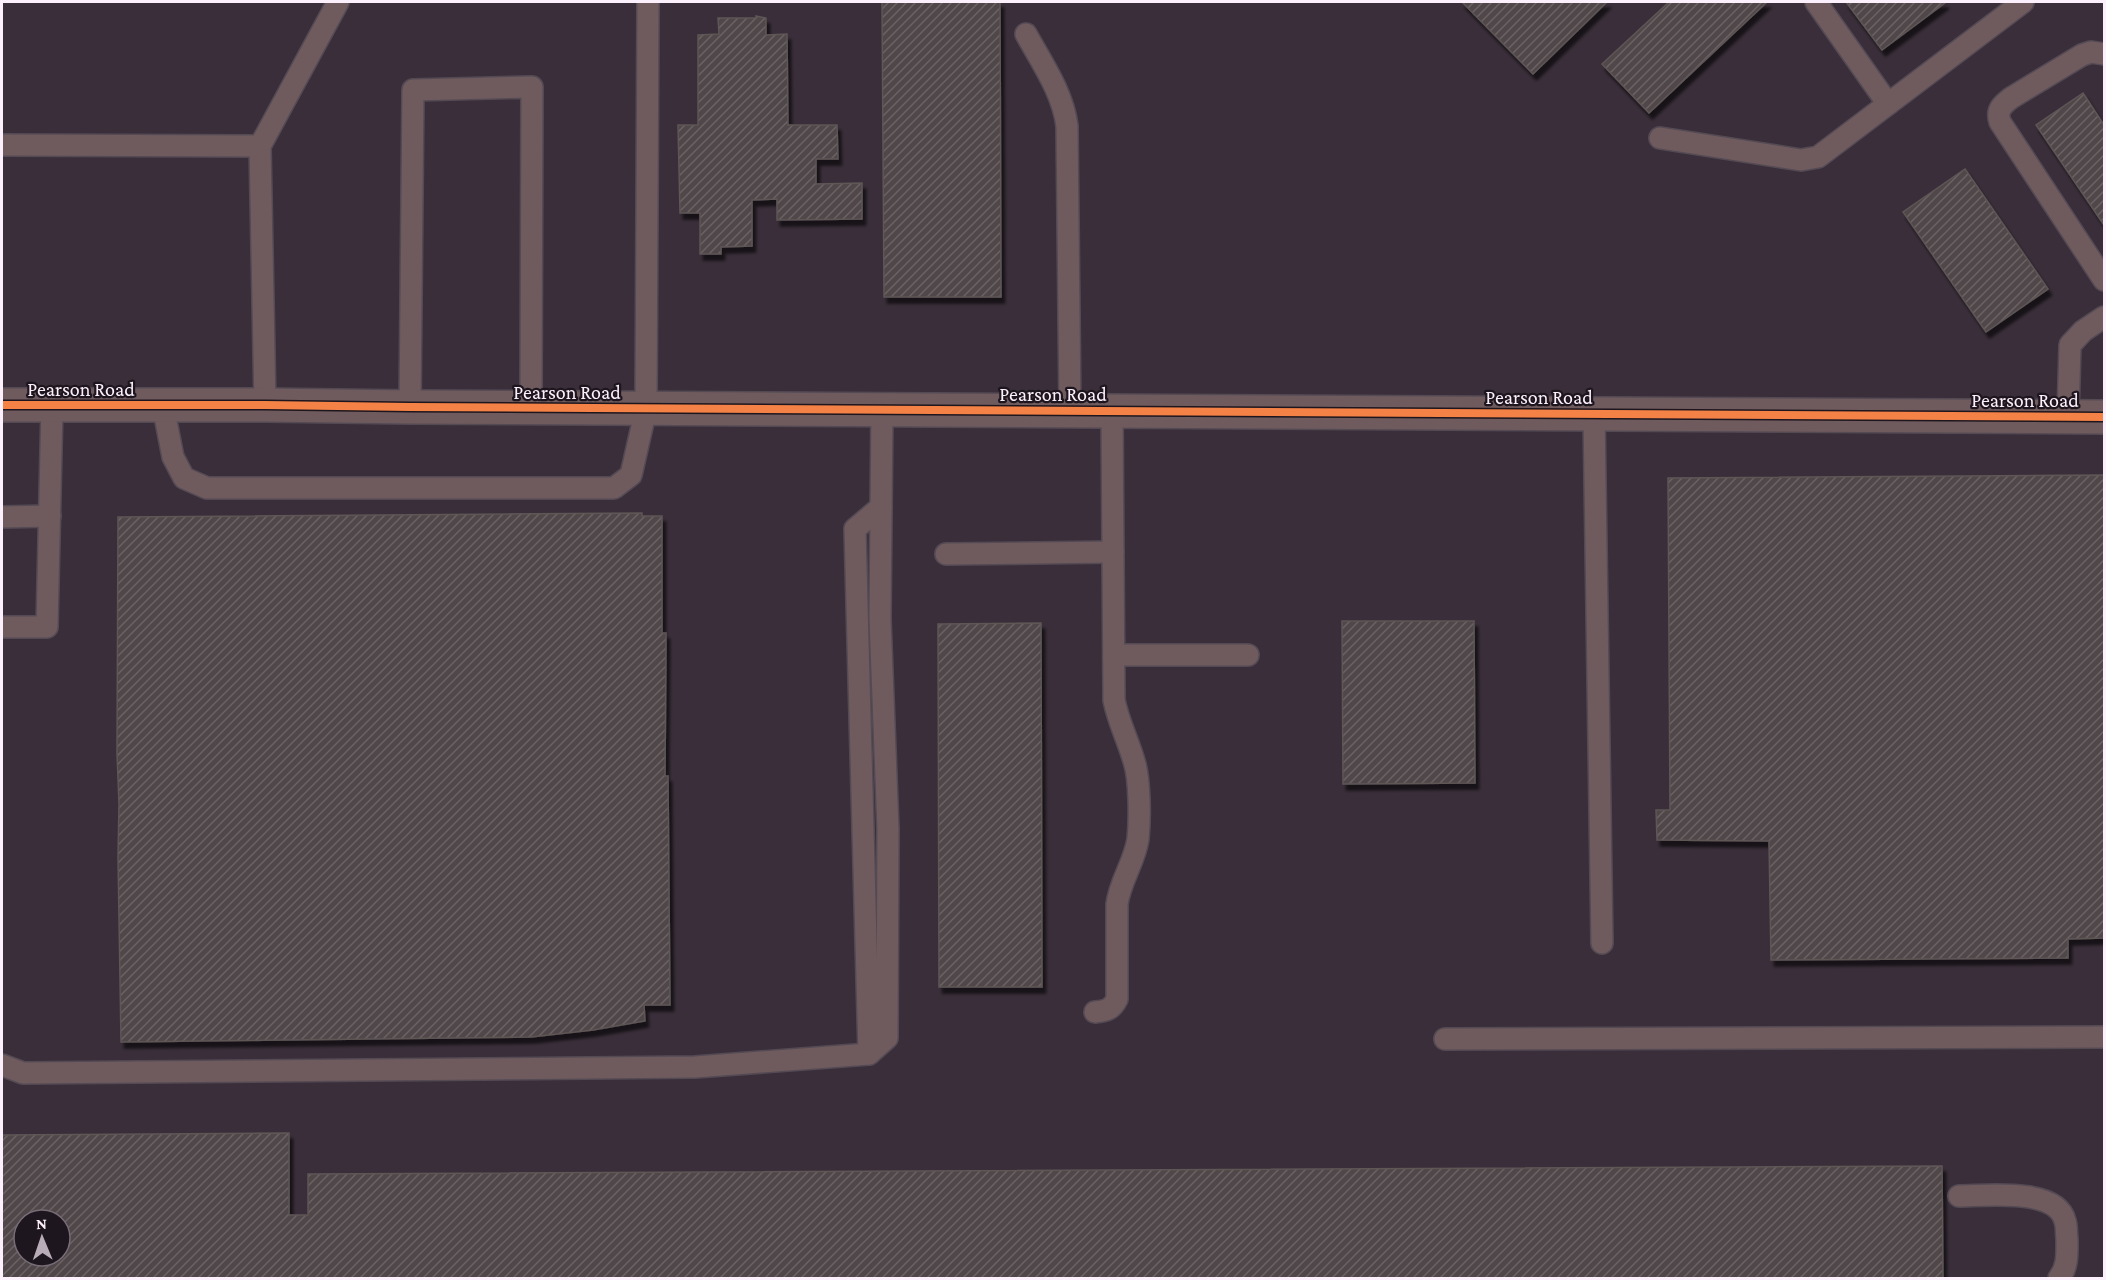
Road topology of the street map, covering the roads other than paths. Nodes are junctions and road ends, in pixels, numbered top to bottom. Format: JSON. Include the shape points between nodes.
{"nodes":[{"id":1,"x":338,"y":2,"type":"edge"},
{"id":2,"x":648,"y":2,"type":"edge"},
{"id":3,"x":1816,"y":2,"type":"edge"},
{"id":4,"x":2023,"y":2,"type":"edge"},
{"id":5,"x":1026,"y":34,"type":"dead end"},
{"id":6,"x":2104,"y":54,"type":"edge"},
{"id":7,"x":1888,"y":104,"type":"junction"},
{"id":8,"x":1660,"y":138,"type":"dead end"},
{"id":9,"x":2,"y":145,"type":"edge"},
{"id":10,"x":260,"y":146,"type":"junction"},
{"id":11,"x":2104,"y":280,"type":"edge"},
{"id":12,"x":2104,"y":317,"type":"edge"},
{"id":13,"x":2,"y":405,"type":"edge"},
{"id":14,"x":265,"y":405,"type":"junction"},
{"id":15,"x":52,"y":406,"type":"junction"},
{"id":16,"x":163,"y":406,"type":"junction"},
{"id":17,"x":410,"y":407,"type":"junction"},
{"id":18,"x":531,"y":408,"type":"junction"},
{"id":19,"x":646,"y":409,"type":"junction"},
{"id":20,"x":882,"y":410,"type":"junction"},
{"id":21,"x":1070,"y":411,"type":"junction"},
{"id":22,"x":1112,"y":411,"type":"junction"},
{"id":23,"x":1594,"y":414,"type":"junction"},
{"id":24,"x":2068,"y":417,"type":"junction"},
{"id":25,"x":2104,"y":417,"type":"edge"},
{"id":26,"x":50,"y":516,"type":"junction"},
{"id":27,"x":2,"y":517,"type":"edge"},
{"id":28,"x":1113,"y":552,"type":"junction"},
{"id":29,"x":946,"y":554,"type":"dead end"},
{"id":30,"x":2,"y":627,"type":"edge"},
{"id":31,"x":1114,"y":655,"type":"junction"},
{"id":32,"x":1248,"y":655,"type":"dead end"},
{"id":33,"x":1602,"y":943,"type":"dead end"},
{"id":34,"x":1095,"y":1012,"type":"dead end"},
{"id":35,"x":2104,"y":1037,"type":"edge"},
{"id":36,"x":1445,"y":1039,"type":"dead end"},
{"id":37,"x":2,"y":1065,"type":"edge"},
{"id":38,"x":1959,"y":1196,"type":"dead end"},
{"id":39,"x":2059,"y":1278,"type":"edge"}],
"edges":[{"from":1,"to":10,"type":"lane"},
{"from":2,"to":19,"type":"lane"},
{"from":3,"to":7,"type":"lane"},
{"from":4,"to":7,"type":"lane"},
{"from":5,"to":21,"type":"lane","via":[[1056,90],[1067,126]]},
{"from":6,"to":11,"type":"lane","via":[[2082,55],[2011,98],[1998,113],[2000,122]]},
{"from":7,"to":8,"type":"lane","via":[[1823,154],[1801,160]]},
{"from":9,"to":10,"type":"lane"},
{"from":10,"to":14,"type":"lane"},
{"from":12,"to":24,"type":"lane","via":[[2070,345]]},
{"from":13,"to":15,"type":"street","name":"Pearson Road"},
{"from":14,"to":16,"type":"street","name":"Pearson Road"},
{"from":14,"to":17,"type":"street","name":"Pearson Road"},
{"from":15,"to":16,"type":"street","name":"Pearson Road"},
{"from":15,"to":26,"type":"lane"},
{"from":16,"to":19,"type":"lane","via":[[173,457],[184,478],[207,488],[614,488],[631,475]]},
{"from":17,"to":18,"type":"street","name":"Pearson Road"},
{"from":17,"to":18,"type":"lane","via":[[413,90],[532,87]]},
{"from":18,"to":19,"type":"street","name":"Pearson Road"},
{"from":19,"to":20,"type":"street","name":"Pearson Road"},
{"from":20,"to":21,"type":"street","name":"Pearson Road"},
{"from":20,"to":37,"type":"lane","via":[[880,619],[888,829],[887,1038],[869,1054],[695,1067],[23,1073]]},
{"from":21,"to":22,"type":"street","name":"Pearson Road"},
{"from":22,"to":23,"type":"street","name":"Pearson Road"},
{"from":22,"to":28,"type":"lane"},
{"from":23,"to":24,"type":"street","name":"Pearson Road"},
{"from":23,"to":33,"type":"lane"},
{"from":24,"to":25,"type":"street","name":"Pearson Road"},
{"from":26,"to":27,"type":"lane"},
{"from":26,"to":30,"type":"lane","via":[[47,627]]},
{"from":28,"to":29,"type":"lane"},
{"from":28,"to":31,"type":"lane"},
{"from":31,"to":32,"type":"lane"},
{"from":31,"to":34,"type":"lane","via":[[1116,713],[1137,771],[1138,829],[1117,904],[1117,999],[1106,1011]]},
{"from":35,"to":36,"type":"lane"},
{"from":38,"to":39,"type":"lane","via":[[2024,1195],[2056,1207],[2065,1219],[2067,1252],[2065,1270]]}]}
